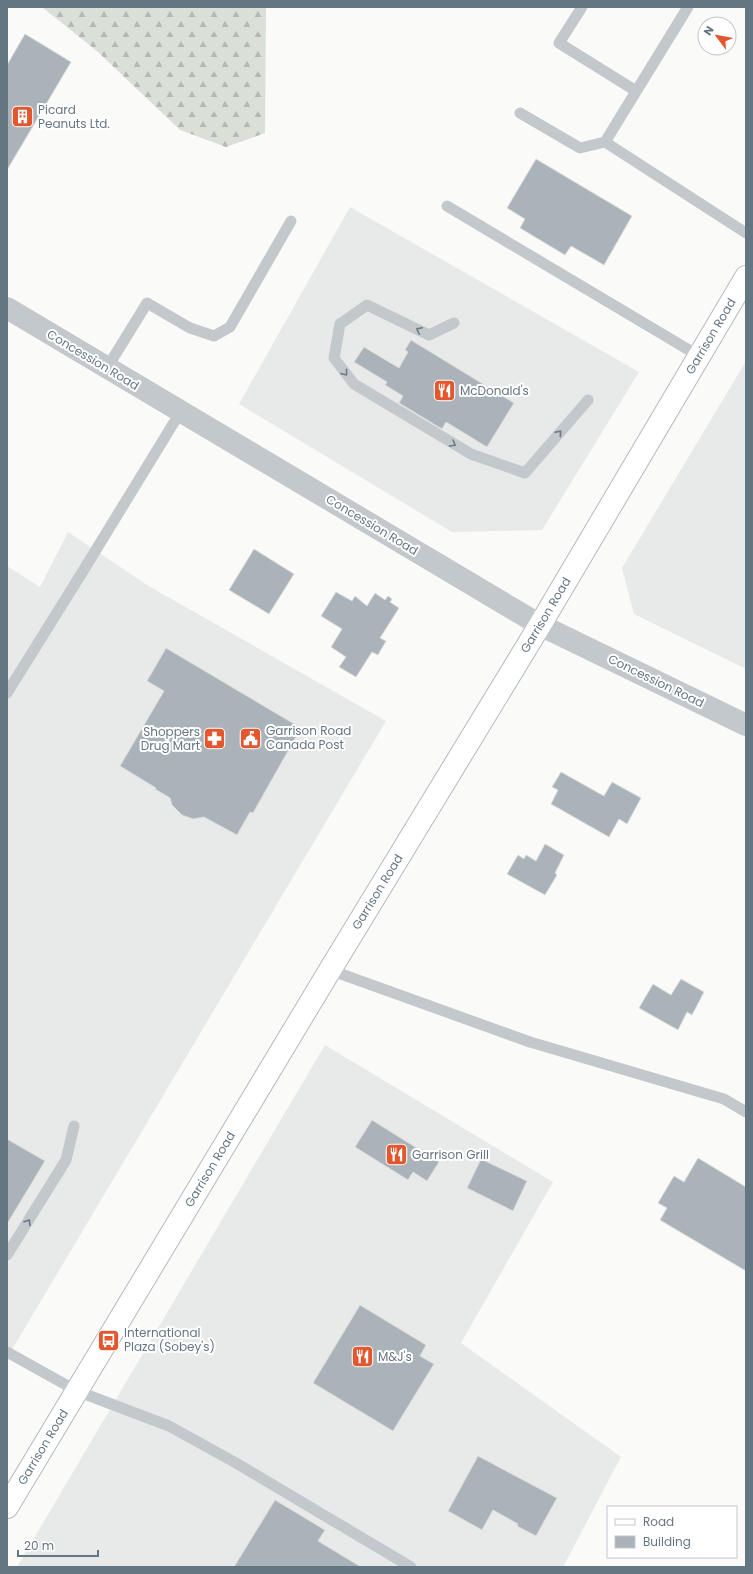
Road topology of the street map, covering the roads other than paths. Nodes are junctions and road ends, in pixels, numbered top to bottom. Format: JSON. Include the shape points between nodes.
{"nodes":[{"id":1,"x":582,"y":7,"type":"edge"},
{"id":2,"x":688,"y":7,"type":"edge"},
{"id":3,"x":636,"y":91,"type":"junction"},
{"id":4,"x":520,"y":113,"type":"dead end"},
{"id":5,"x":605,"y":142,"type":"junction"},
{"id":6,"x":447,"y":206,"type":"dead end"},
{"id":7,"x":291,"y":221,"type":"dead end"},
{"id":8,"x":746,"y":232,"type":"edge"},
{"id":9,"x":746,"y":277,"type":"edge"},
{"id":10,"x":7,"y":308,"type":"edge"},
{"id":11,"x":454,"y":323,"type":"dead end"},
{"id":12,"x":699,"y":356,"type":"junction"},
{"id":13,"x":107,"y":368,"type":"junction"},
{"id":14,"x":588,"y":400,"type":"dead end"},
{"id":15,"x":181,"y":411,"type":"junction"},
{"id":16,"x":540,"y":625,"type":"junction"},
{"id":17,"x":7,"y":693,"type":"edge"},
{"id":18,"x":746,"y":725,"type":"edge"},
{"id":19,"x":330,"y":970,"type":"junction"},
{"id":20,"x":746,"y":1112,"type":"edge"},
{"id":21,"x":74,"y":1126,"type":"dead end"},
{"id":22,"x":7,"y":1255,"type":"edge"},
{"id":23,"x":7,"y":1352,"type":"edge"},
{"id":24,"x":77,"y":1391,"type":"junction"},
{"id":25,"x":7,"y":1507,"type":"edge"},
{"id":26,"x":411,"y":1567,"type":"edge"}],
"edges":[{"from":1,"to":3,"type":"lane","via":[[559,43]]},
{"from":2,"to":3,"type":"lane"},
{"from":3,"to":5,"type":"lane"},
{"from":4,"to":5,"type":"lane","via":[[580,148]]},
{"from":5,"to":8,"type":"lane"},
{"from":6,"to":12,"type":"lane"},
{"from":7,"to":13,"type":"lane","via":[[230,327],[214,336],[190,328],[147,303]]},
{"from":9,"to":12,"type":"main road","name":"Garrison Road"},
{"from":10,"to":13,"type":"street","name":"Concession Road"},
{"from":11,"to":14,"type":"lane","one_way":true,"via":[[429,335],[367,305],[340,324],[334,358],[354,384],[425,427],[471,454],[525,473]]},
{"from":12,"to":16,"type":"main road","name":"Garrison Road"},
{"from":13,"to":15,"type":"street","name":"Concession Road"},
{"from":15,"to":16,"type":"street","name":"Concession Road"},
{"from":15,"to":17,"type":"lane"},
{"from":16,"to":18,"type":"street","name":"Concession Road"},
{"from":16,"to":19,"type":"main road","name":"Garrison Road"},
{"from":19,"to":20,"type":"lane","via":[[530,1042],[724,1099]]},
{"from":19,"to":24,"type":"main road","name":"Garrison Road"},
{"from":22,"to":21,"type":"lane","one_way":true,"via":[[66,1160]]},
{"from":23,"to":24,"type":"lane"},
{"from":24,"to":25,"type":"main road","name":"Garrison Road"},
{"from":24,"to":26,"type":"lane","via":[[169,1426]]}]}
